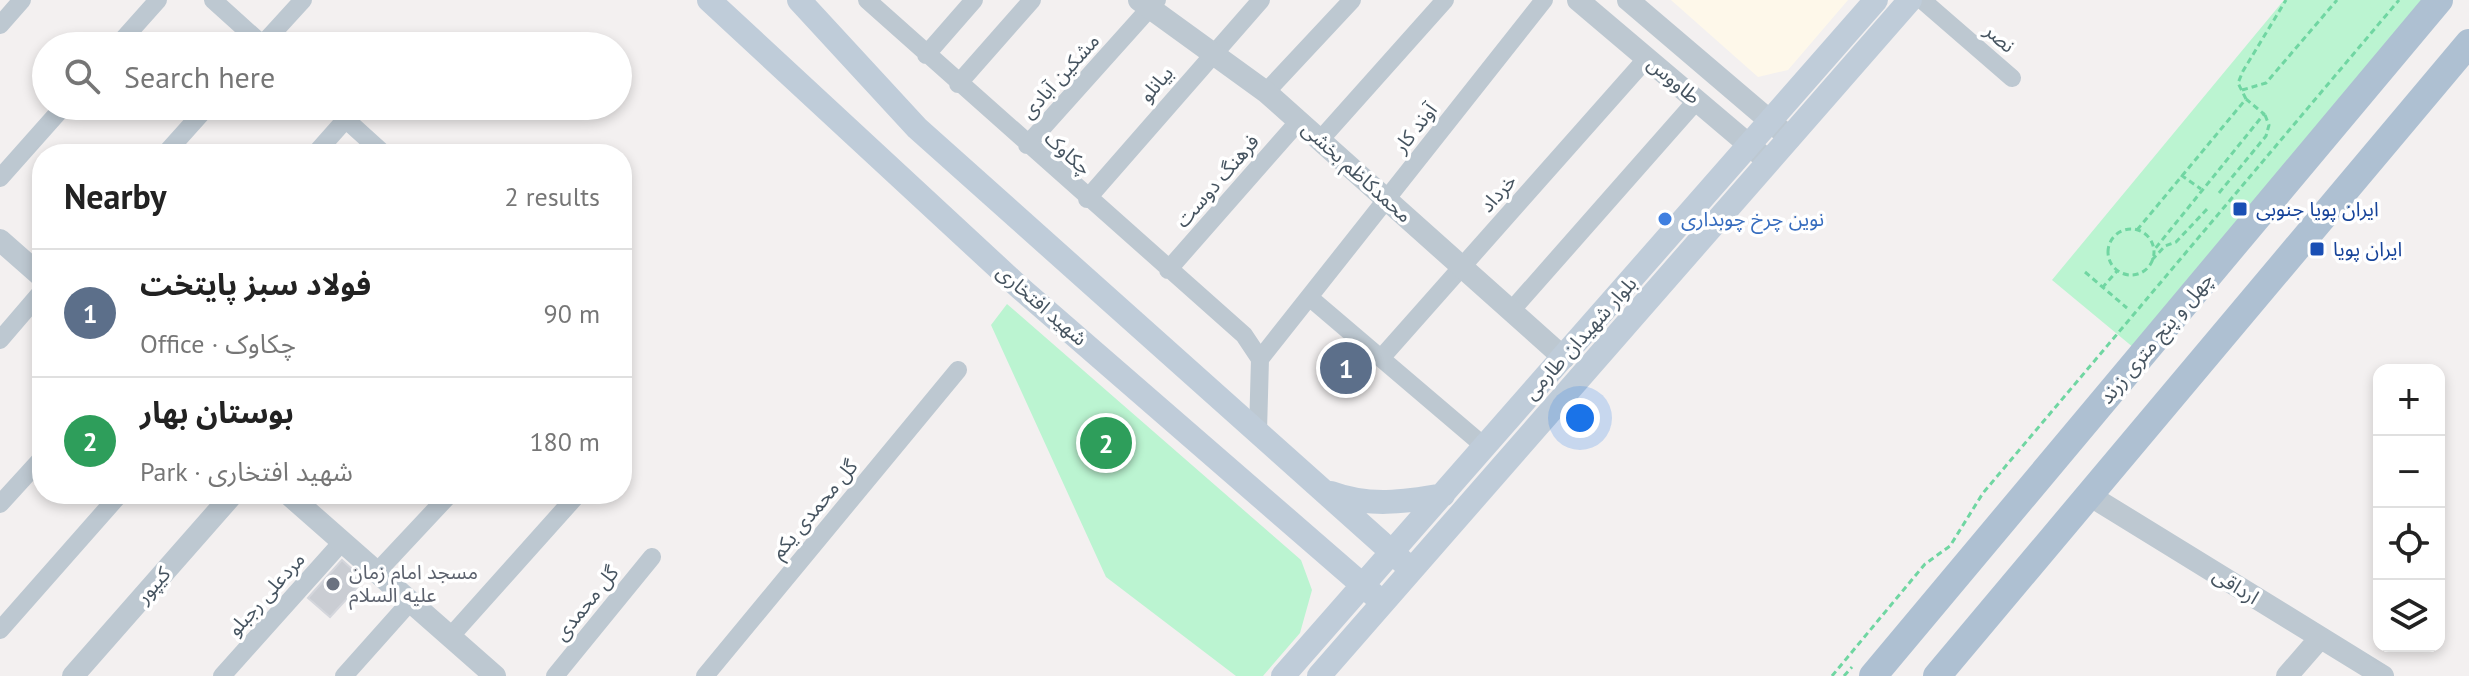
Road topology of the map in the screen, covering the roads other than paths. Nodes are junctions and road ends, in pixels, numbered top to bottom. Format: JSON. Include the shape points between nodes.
{"nodes":[{"id":1,"x":22,"y":0,"type":"edge"},
{"id":2,"x":158,"y":0,"type":"edge"},
{"id":3,"x":213,"y":0,"type":"edge"},
{"id":4,"x":303,"y":0,"type":"edge"},
{"id":5,"x":709,"y":0,"type":"edge"},
{"id":6,"x":799,"y":0,"type":"edge"},
{"id":7,"x":867,"y":0,"type":"edge"},
{"id":8,"x":974,"y":0,"type":"edge"},
{"id":9,"x":1032,"y":0,"type":"edge"},
{"id":10,"x":1261,"y":0,"type":"edge"},
{"id":11,"x":1352,"y":0,"type":"edge"},
{"id":12,"x":1445,"y":0,"type":"edge"},
{"id":13,"x":1544,"y":0,"type":"edge"},
{"id":14,"x":1578,"y":0,"type":"edge"},
{"id":15,"x":1628,"y":0,"type":"edge"},
{"id":16,"x":1876,"y":0,"type":"edge"},
{"id":17,"x":1910,"y":0,"type":"edge"},
{"id":18,"x":1922,"y":0,"type":"edge"},
{"id":19,"x":2439,"y":0,"type":"edge"},
{"id":20,"x":1149,"y":3,"type":"edge"},
{"id":21,"x":0,"y":25,"type":"edge"},
{"id":22,"x":129,"y":32,"type":"edge"},
{"id":23,"x":249,"y":32,"type":"edge"},
{"id":24,"x":275,"y":32,"type":"edge"},
{"id":25,"x":2469,"y":43,"type":"edge"},
{"id":26,"x":1211,"y":54,"type":"junction"},
{"id":27,"x":926,"y":55,"type":"junction"},
{"id":28,"x":1647,"y":58,"type":"junction"},
{"id":29,"x":2012,"y":78,"type":"dead end"},
{"id":30,"x":958,"y":84,"type":"junction"},
{"id":31,"x":1266,"y":92,"type":"junction"},
{"id":32,"x":1697,"y":100,"type":"junction"},
{"id":33,"x":52,"y":120,"type":"edge"},
{"id":34,"x":195,"y":120,"type":"edge"},
{"id":35,"x":345,"y":120,"type":"edge"},
{"id":36,"x":347,"y":120,"type":"edge"},
{"id":37,"x":1299,"y":121,"type":"junction"},
{"id":38,"x":1780,"y":130,"type":"junction"},
{"id":39,"x":1320,"y":140,"type":"junction"},
{"id":40,"x":174,"y":144,"type":"edge"},
{"id":41,"x":324,"y":144,"type":"edge"},
{"id":42,"x":373,"y":144,"type":"edge"},
{"id":43,"x":1027,"y":145,"type":"junction"},
{"id":44,"x":1759,"y":153,"type":"junction"},
{"id":45,"x":0,"y":178,"type":"edge"},
{"id":46,"x":1387,"y":198,"type":"junction"},
{"id":47,"x":1087,"y":199,"type":"junction"},
{"id":48,"x":0,"y":240,"type":"edge"},
{"id":49,"x":1462,"y":267,"type":"junction"},
{"id":50,"x":32,"y":268,"type":"edge"},
{"id":51,"x":1168,"y":270,"type":"junction"},
{"id":52,"x":1309,"y":297,"type":"junction"},
{"id":53,"x":32,"y":303,"type":"edge"},
{"id":54,"x":1511,"y":311,"type":"junction"},
{"id":55,"x":0,"y":340,"type":"edge"},
{"id":56,"x":1382,"y":357,"type":"junction"},
{"id":57,"x":1564,"y":358,"type":"junction"},
{"id":58,"x":1260,"y":359,"type":"junction"},
{"id":59,"x":958,"y":370,"type":"dead end"},
{"id":60,"x":1258,"y":431,"type":"junction"},
{"id":61,"x":1484,"y":446,"type":"junction"},
{"id":62,"x":32,"y":469,"type":"edge"},
{"id":63,"x":1324,"y":490,"type":"junction"},
{"id":64,"x":1443,"y":495,"type":"junction"},
{"id":65,"x":2089,"y":495,"type":"junction"},
{"id":66,"x":0,"y":504,"type":"edge"},
{"id":67,"x":111,"y":504,"type":"edge"},
{"id":68,"x":224,"y":504,"type":"edge"},
{"id":69,"x":299,"y":504,"type":"edge"},
{"id":70,"x":441,"y":504,"type":"edge"},
{"id":71,"x":569,"y":504,"type":"edge"},
{"id":72,"x":342,"y":542,"type":"junction"},
{"id":73,"x":1390,"y":552,"type":"junction"},
{"id":74,"x":652,"y":557,"type":"dead end"},
{"id":75,"x":1411,"y":568,"type":"junction"},
{"id":76,"x":377,"y":572,"type":"junction"},
{"id":77,"x":1363,"y":584,"type":"junction"},
{"id":78,"x":410,"y":602,"type":"junction"},
{"id":79,"x":1382,"y":602,"type":"junction"},
{"id":80,"x":0,"y":630,"type":"edge"},
{"id":81,"x":450,"y":637,"type":"junction"},
{"id":82,"x":2320,"y":638,"type":"junction"},
{"id":83,"x":485,"y":673,"type":"edge"},
{"id":84,"x":73,"y":676,"type":"edge"},
{"id":85,"x":222,"y":676,"type":"edge"},
{"id":86,"x":344,"y":676,"type":"edge"},
{"id":87,"x":555,"y":676,"type":"edge"},
{"id":88,"x":705,"y":676,"type":"edge"},
{"id":89,"x":1283,"y":676,"type":"edge"},
{"id":90,"x":1319,"y":676,"type":"edge"},
{"id":91,"x":1873,"y":676,"type":"edge"},
{"id":92,"x":1937,"y":676,"type":"edge"},
{"id":93,"x":2287,"y":676,"type":"edge"},
{"id":94,"x":2383,"y":676,"type":"edge"}],
"edges":[{"from":1,"to":21,"type":"street"},
{"from":2,"to":22,"type":"street"},
{"from":3,"to":23,"type":"street"},
{"from":4,"to":24,"type":"street"},
{"from":5,"to":77,"type":"main road","name":"شهید افتخاری","via":[[1019,287]]},
{"from":6,"to":60,"type":"main road","via":[[917,128]]},
{"from":7,"to":27,"type":"street","name":"چکاوک"},
{"from":8,"to":27,"type":"street"},
{"from":9,"to":30,"type":"street"},
{"from":10,"to":26,"type":"street","name":"بیانلو"},
{"from":11,"to":31,"type":"street"},
{"from":12,"to":39,"type":"street"},
{"from":13,"to":46,"type":"street","name":"آوند کار"},
{"from":14,"to":28,"type":"street","name":"طاووس"},
{"from":15,"to":38,"type":"street","name":"طاووس"},
{"from":16,"to":38,"type":"main road","name":"بلوار شهیدان طارمی"},
{"from":17,"to":38,"type":"main road","name":"بلوار شهیدان طارمی"},
{"from":18,"to":29,"type":"street","name":"نصر"},
{"from":19,"to":91,"type":"main road","name":"چهل و پنج متری زرند"},
{"from":20,"to":26,"type":"street","name":"محمدکاظم بخشی"},
{"from":20,"to":43,"type":"street","name":"مشکین آبادی"},
{"from":25,"to":65,"type":"main road"},
{"from":26,"to":31,"type":"street","name":"محمدکاظم بخشی"},
{"from":26,"to":47,"type":"street","name":"بیانلو"},
{"from":27,"to":30,"type":"street","name":"چکاوک"},
{"from":28,"to":32,"type":"street","name":"طاووس"},
{"from":28,"to":49,"type":"street","name":"خرداد"},
{"from":30,"to":43,"type":"street","name":"چکاوک"},
{"from":31,"to":37,"type":"street","name":"محمدکاظم بخشی"},
{"from":32,"to":44,"type":"street","name":"طاووس"},
{"from":32,"to":54,"type":"street"},
{"from":33,"to":45,"type":"street"},
{"from":34,"to":40,"type":"street"},
{"from":35,"to":41,"type":"street"},
{"from":36,"to":42,"type":"street"},
{"from":37,"to":39,"type":"street","name":"محمدکاظم بخشی"},
{"from":37,"to":51,"type":"street","name":"فرهنگ دوست"},
{"from":38,"to":44,"type":"main road","name":"بلوار شهیدان طارمی"},
{"from":39,"to":46,"type":"street","name":"محمدکاظم بخشی"},
{"from":43,"to":47,"type":"street","name":"چکاوک"},
{"from":44,"to":57,"type":"main road","name":"بلوار شهیدان طارمی"},
{"from":44,"to":75,"type":"main road","name":"بلوار شهیدان طارمی"},
{"from":46,"to":49,"type":"street","name":"محمدکاظم بخشی"},
{"from":46,"to":52,"type":"street","name":"آوند کار"},
{"from":47,"to":51,"type":"street","name":"چکاوک"},
{"from":48,"to":50,"type":"street"},
{"from":49,"to":54,"type":"street","name":"محمدکاظم بخشی"},
{"from":49,"to":56,"type":"street","name":"خرداد"},
{"from":51,"to":58,"type":"street","name":"چکاوک","via":[[1244,335]]},
{"from":52,"to":56,"type":"street"},
{"from":52,"to":58,"type":"street","name":"آوند کار"},
{"from":53,"to":55,"type":"street"},
{"from":54,"to":57,"type":"street","name":"محمدکاظم بخشی"},
{"from":56,"to":61,"type":"street"},
{"from":57,"to":61,"type":"main road","name":"بلوار شهیدان طارمی"},
{"from":58,"to":60,"type":"street"},
{"from":59,"to":88,"type":"street","name":"گل محمدی یکم"},
{"from":60,"to":63,"type":"main road"},
{"from":61,"to":64,"type":"main road","name":"بلوار شهیدان طارمی"},
{"from":62,"to":66,"type":"street"},
{"from":63,"to":64,"type":"main road","via":[[1374,502]]},
{"from":63,"to":73,"type":"main road"},
{"from":64,"to":73,"type":"main road","name":"بلوار شهیدان طارمی"},
{"from":65,"to":82,"type":"street","name":"ارداقی"},
{"from":65,"to":92,"type":"main road"},
{"from":67,"to":80,"type":"street"},
{"from":68,"to":84,"type":"street","name":"کیپور"},
{"from":69,"to":72,"type":"street"},
{"from":70,"to":76,"type":"street"},
{"from":71,"to":81,"type":"street"},
{"from":72,"to":76,"type":"street"},
{"from":72,"to":85,"type":"street","name":"مردعلی رجبلو"},
{"from":73,"to":75,"type":"main road"},
{"from":73,"to":77,"type":"main road","name":"بلوار شهیدان طارمی"},
{"from":74,"to":87,"type":"street","name":"گل محمدی"},
{"from":75,"to":79,"type":"main road","name":"بلوار شهیدان طارمی"},
{"from":76,"to":78,"type":"street"},
{"from":77,"to":79,"type":"main road","name":"شهید افتخاری"},
{"from":77,"to":89,"type":"main road","name":"بلوار شهیدان طارمی"},
{"from":78,"to":81,"type":"street"},
{"from":78,"to":86,"type":"street"},
{"from":79,"to":90,"type":"main road","name":"بلوار شهیدان طارمی"},
{"from":81,"to":83,"type":"street"},
{"from":82,"to":93,"type":"street"},
{"from":82,"to":94,"type":"street","name":"ارداقی"}]}
